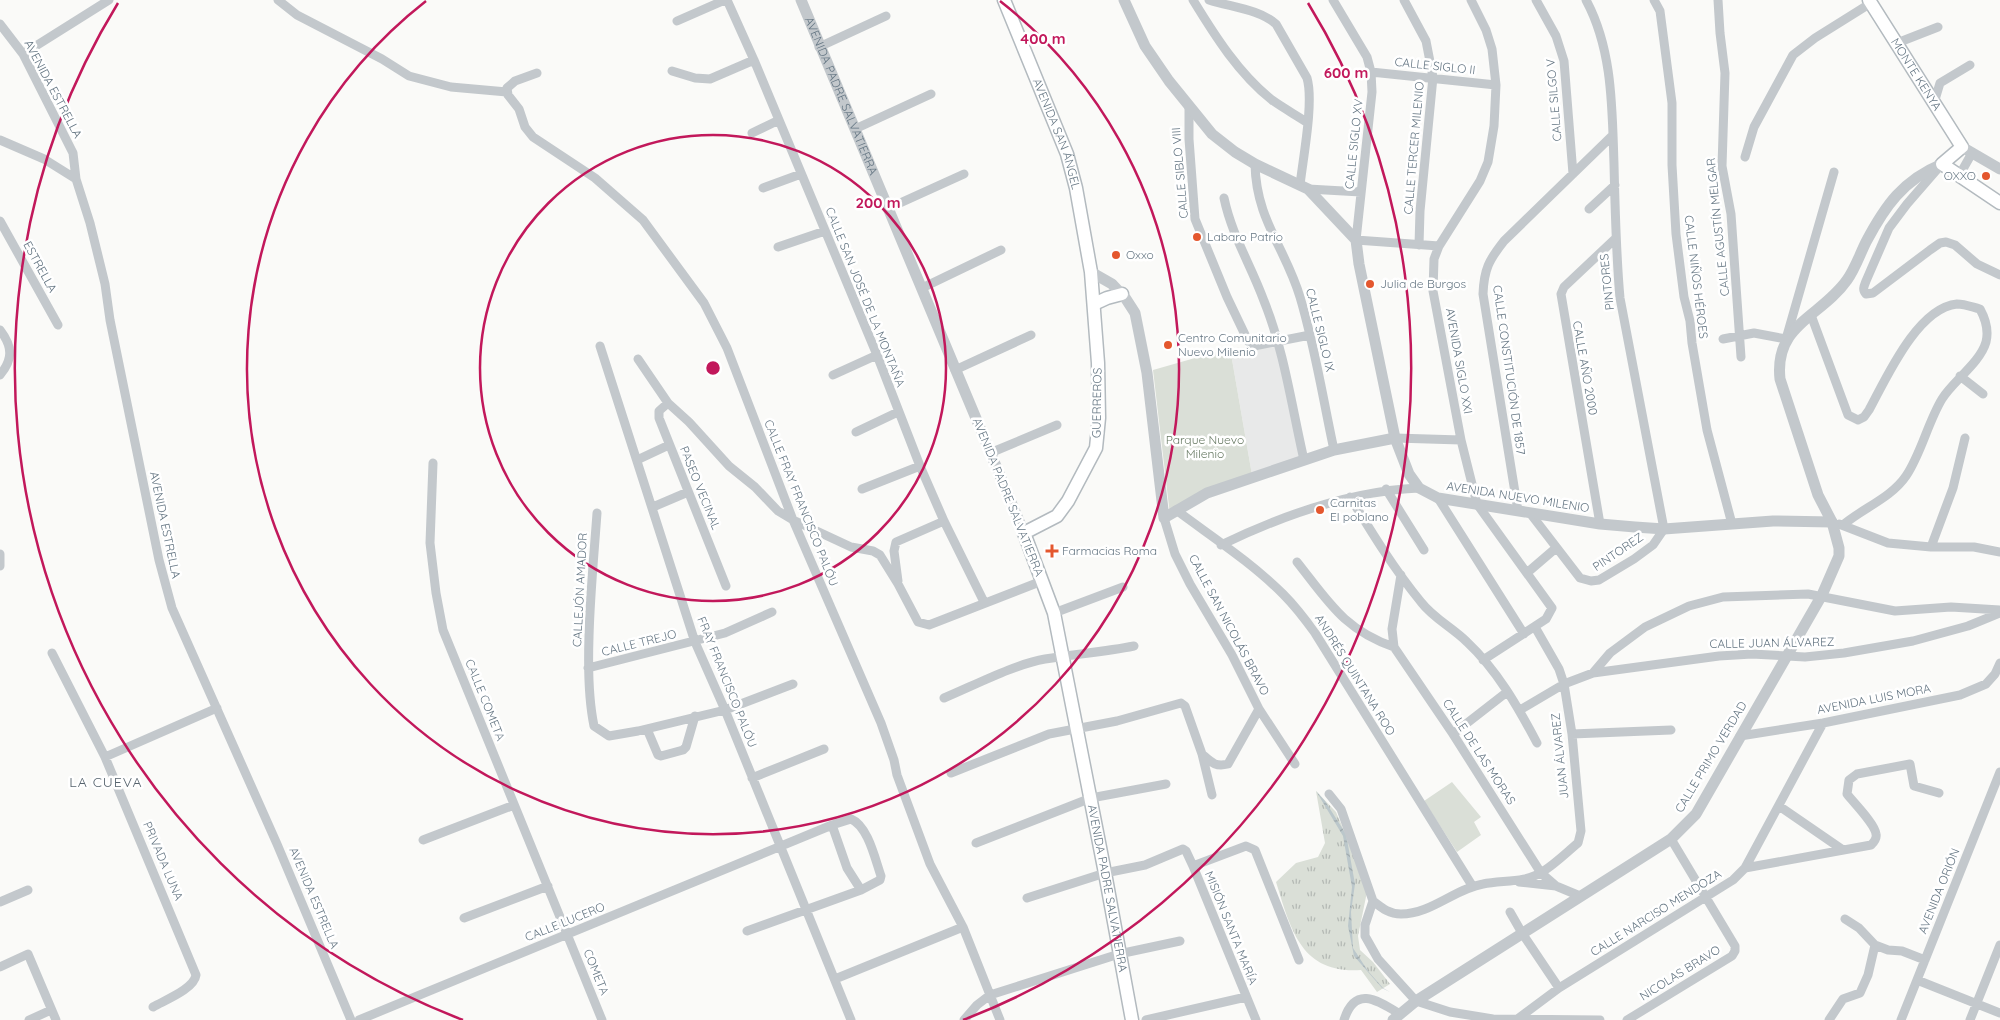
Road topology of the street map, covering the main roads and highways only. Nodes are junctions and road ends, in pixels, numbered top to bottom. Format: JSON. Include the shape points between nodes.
{"nodes":[{"id":1,"x":1004,"y":0,"type":"edge"},
{"id":2,"x":1870,"y":1,"type":"edge"},
{"id":3,"x":2000,"y":202,"type":"edge"},
{"id":4,"x":1091,"y":272,"type":"joint"},
{"id":5,"x":1122,"y":294,"type":"road end"},
{"id":6,"x":1094,"y":304,"type":"junction"},
{"id":7,"x":1024,"y":533,"type":"joint"},
{"id":8,"x":1132,"y":1020,"type":"edge"}],
"edges":[{"from":1,"to":4,"type":"main road","name":"AVENIDA SAN ÁNGEL","via":[[1067,154]]},
{"from":2,"to":3,"type":"main road","name":"MONTE KENYA","via":[[1934,104],[1967,150],[1942,164]]},
{"from":4,"to":6,"type":"main road","name":"GUERREROS"},
{"from":5,"to":6,"type":"main road"},
{"from":6,"to":7,"type":"main road","name":"GUERREROS","via":[[1099,390],[1096,448],[1057,516]]},
{"from":7,"to":8,"type":"main road","name":"AVENIDA PADRE SALVATIERRA","via":[[1054,613]]}]}
